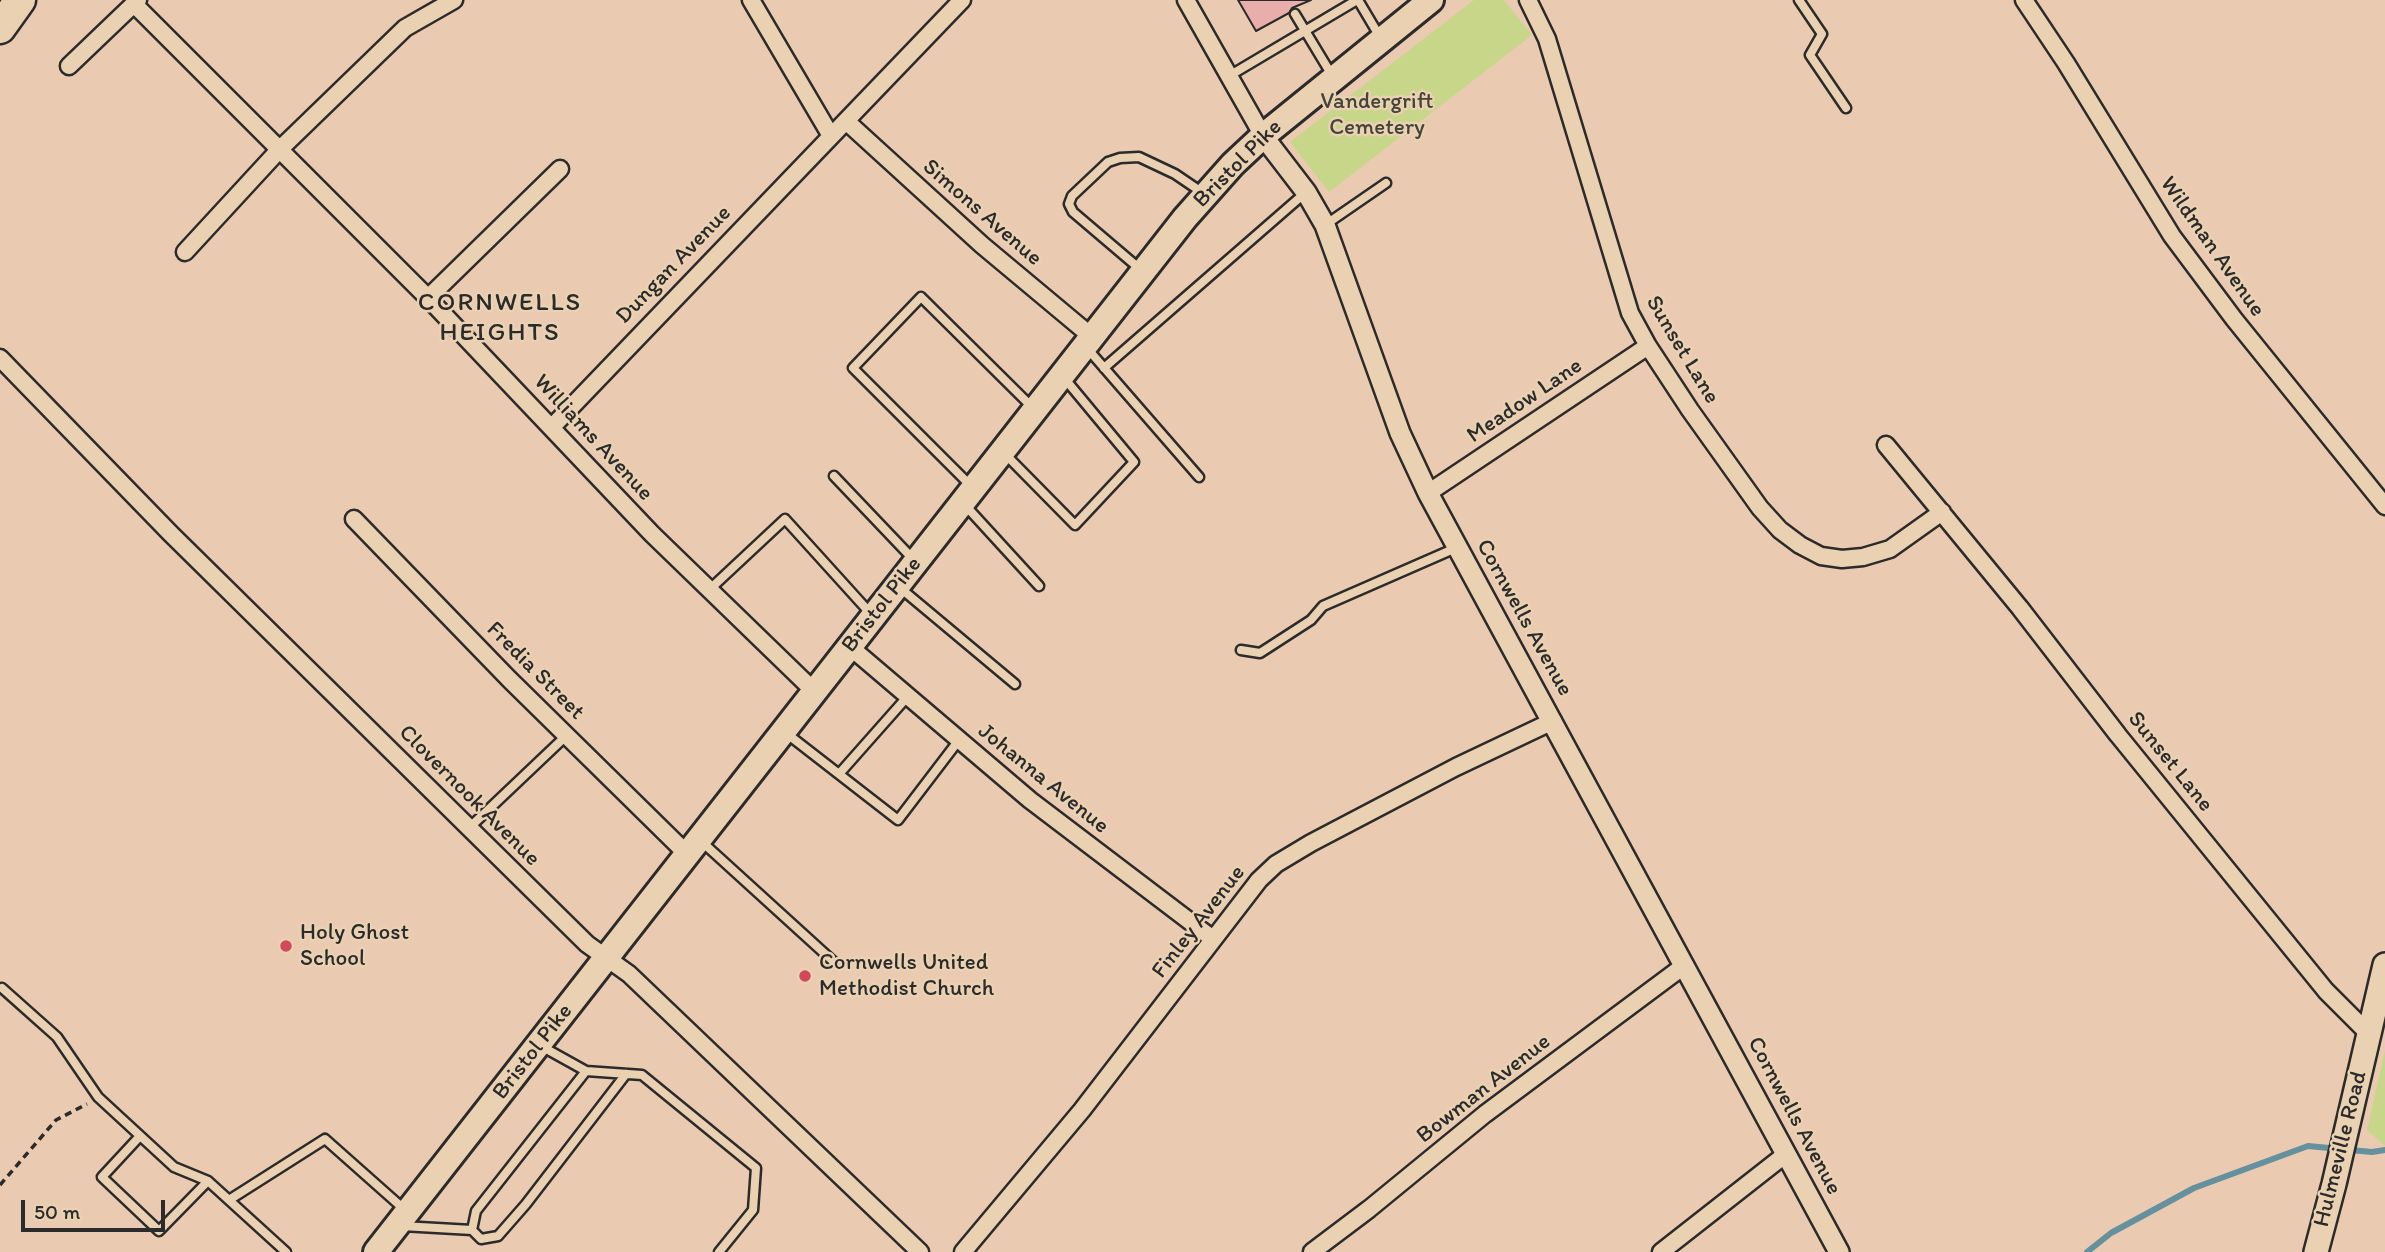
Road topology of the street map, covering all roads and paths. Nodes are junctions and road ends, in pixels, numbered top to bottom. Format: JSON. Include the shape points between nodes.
{"nodes":[{"id":1,"x":20,"y":0,"type":"edge"},
{"id":2,"x":454,"y":0,"type":"edge"},
{"id":3,"x":751,"y":0,"type":"edge"},
{"id":4,"x":962,"y":0,"type":"edge"},
{"id":5,"x":1186,"y":0,"type":"edge"},
{"id":6,"x":1358,"y":0,"type":"edge"},
{"id":7,"x":1528,"y":0,"type":"edge"},
{"id":8,"x":1799,"y":0,"type":"edge"},
{"id":9,"x":2024,"y":0,"type":"edge"},
{"id":10,"x":136,"y":2,"type":"edge"},
{"id":11,"x":1422,"y":3,"type":"edge"},
{"id":12,"x":1294,"y":14,"type":"dead end"},
{"id":13,"x":0,"y":28,"type":"edge"},
{"id":14,"x":1305,"y":32,"type":"junction"},
{"id":15,"x":1381,"y":39,"type":"junction"},
{"id":16,"x":69,"y":66,"type":"dead end"},
{"id":17,"x":1229,"y":76,"type":"junction"},
{"id":18,"x":1334,"y":78,"type":"junction"},
{"id":19,"x":1846,"y":108,"type":"dead end"},
{"id":20,"x":846,"y":121,"type":"junction"},
{"id":21,"x":1263,"y":135,"type":"junction"},
{"id":22,"x":831,"y":136,"type":"junction"},
{"id":23,"x":279,"y":150,"type":"junction"},
{"id":24,"x":560,"y":169,"type":"dead end"},
{"id":25,"x":1385,"y":183,"type":"dead end"},
{"id":26,"x":1306,"y":192,"type":"junction"},
{"id":27,"x":1206,"y":194,"type":"junction"},
{"id":28,"x":1325,"y":225,"type":"junction"},
{"id":29,"x":185,"y":252,"type":"dead end"},
{"id":30,"x":1142,"y":271,"type":"junction"},
{"id":31,"x":429,"y":298,"type":"junction"},
{"id":32,"x":1088,"y":341,"type":"junction"},
{"id":33,"x":1648,"y":346,"type":"junction"},
{"id":34,"x":0,"y":358,"type":"edge"},
{"id":35,"x":1104,"y":368,"type":"junction"},
{"id":36,"x":1062,"y":375,"type":"junction"},
{"id":37,"x":1035,"y":409,"type":"junction"},
{"id":38,"x":552,"y":427,"type":"junction"},
{"id":39,"x":1886,"y":445,"type":"dead end"},
{"id":40,"x":1002,"y":451,"type":"junction"},
{"id":41,"x":834,"y":476,"type":"dead end"},
{"id":42,"x":1199,"y":477,"type":"dead end"},
{"id":43,"x":1428,"y":493,"type":"junction"},
{"id":44,"x":968,"y":495,"type":"junction"},
{"id":45,"x":2385,"y":506,"type":"edge"},
{"id":46,"x":1942,"y":512,"type":"junction"},
{"id":47,"x":354,"y":519,"type":"dead end"},
{"id":48,"x":1458,"y":547,"type":"junction"},
{"id":49,"x":915,"y":562,"type":"junction"},
{"id":50,"x":897,"y":585,"type":"junction"},
{"id":51,"x":1039,"y":586,"type":"dead end"},
{"id":52,"x":709,"y":590,"type":"junction"},
{"id":53,"x":873,"y":616,"type":"junction"},
{"id":54,"x":849,"y":646,"type":"junction"},
{"id":55,"x":1241,"y":650,"type":"dead end"},
{"id":56,"x":1015,"y":684,"type":"dead end"},
{"id":57,"x":814,"y":691,"type":"junction"},
{"id":58,"x":908,"y":696,"type":"junction"},
{"id":59,"x":1553,"y":721,"type":"junction"},
{"id":60,"x":783,"y":731,"type":"junction"},
{"id":61,"x":567,"y":735,"type":"junction"},
{"id":62,"x":959,"y":740,"type":"junction"},
{"id":63,"x":839,"y":774,"type":"junction"},
{"id":64,"x":469,"y":828,"type":"junction"},
{"id":65,"x":693,"y":847,"type":"junction"},
{"id":66,"x":1213,"y":939,"type":"junction"},
{"id":67,"x":606,"y":957,"type":"junction"},
{"id":68,"x":834,"y":962,"type":"dead end"},
{"id":69,"x":1685,"y":965,"type":"junction"},
{"id":70,"x":2384,"y":975,"type":"edge"},
{"id":71,"x":2,"y":988,"type":"dead end"},
{"id":72,"x":2369,"y":1034,"type":"junction"},
{"id":73,"x":538,"y":1044,"type":"junction"},
{"id":74,"x":586,"y":1071,"type":"junction"},
{"id":75,"x":626,"y":1074,"type":"junction"},
{"id":76,"x":98,"y":1097,"type":"junction"},
{"id":77,"x":140,"y":1136,"type":"junction"},
{"id":78,"x":1786,"y":1154,"type":"junction"},
{"id":79,"x":208,"y":1181,"type":"junction"},
{"id":80,"x":0,"y":1185,"type":"edge"},
{"id":81,"x":229,"y":1200,"type":"junction"},
{"id":82,"x":402,"y":1219,"type":"junction"},
{"id":83,"x":472,"y":1230,"type":"junction"},
{"id":84,"x":286,"y":1252,"type":"edge"},
{"id":85,"x":376,"y":1252,"type":"edge"},
{"id":86,"x":719,"y":1252,"type":"edge"},
{"id":87,"x":920,"y":1252,"type":"edge"},
{"id":88,"x":963,"y":1252,"type":"edge"},
{"id":89,"x":1312,"y":1252,"type":"edge"},
{"id":90,"x":1661,"y":1252,"type":"edge"},
{"id":91,"x":1839,"y":1252,"type":"edge"},
{"id":92,"x":2316,"y":1252,"type":"edge"}],
"edges":[{"from":1,"to":13,"type":"highway"},
{"from":2,"to":23,"type":"street","via":[[405,28]]},
{"from":3,"to":22,"type":"street"},
{"from":4,"to":20,"type":"street"},
{"from":5,"to":17,"type":"street","name":"Cornwells Avenue"},
{"from":6,"to":14,"type":"lane"},
{"from":6,"to":15,"type":"lane"},
{"from":7,"to":33,"type":"street","name":"Sunset Lane","via":[[1547,39],[1630,313]]},
{"from":8,"to":19,"type":"lane","via":[[1822,34],[1810,55]]},
{"from":9,"to":45,"type":"street","name":"Wildman Avenue","via":[[2172,236]]},
{"from":10,"to":16,"type":"street"},
{"from":10,"to":23,"type":"street","name":"Williams Avenue"},
{"from":11,"to":15,"type":"main road","name":"Bristol Pike"},
{"from":12,"to":14,"type":"lane"},
{"from":14,"to":17,"type":"lane"},
{"from":14,"to":18,"type":"lane"},
{"from":15,"to":18,"type":"main road","name":"Bristol Pike"},
{"from":17,"to":21,"type":"street","name":"Cornwells Avenue"},
{"from":18,"to":21,"type":"main road","name":"Bristol Pike"},
{"from":20,"to":22,"type":"street","name":"Dungan Avenue"},
{"from":20,"to":32,"type":"street","name":"Simons Avenue"},
{"from":21,"to":26,"type":"street","name":"Cornwells Avenue"},
{"from":21,"to":27,"type":"main road","name":"Bristol Pike"},
{"from":22,"to":38,"type":"street","name":"Dungan Avenue"},
{"from":23,"to":29,"type":"street"},
{"from":23,"to":31,"type":"street","name":"Williams Avenue"},
{"from":24,"to":31,"type":"street"},
{"from":25,"to":28,"type":"lane"},
{"from":26,"to":28,"type":"street","name":"Cornwells Avenue"},
{"from":26,"to":35,"type":"lane"},
{"from":27,"to":30,"type":"main road","name":"Bristol Pike"},
{"from":27,"to":30,"type":"lane","via":[[1139,157],[1108,162],[1072,196],[1073,212]]},
{"from":28,"to":43,"type":"street","name":"Cornwells Avenue","via":[[1400,433]]},
{"from":30,"to":32,"type":"main road","name":"Bristol Pike"},
{"from":31,"to":38,"type":"street","name":"Williams Avenue"},
{"from":32,"to":35,"type":"lane"},
{"from":32,"to":36,"type":"main road","name":"Bristol Pike"},
{"from":33,"to":43,"type":"street","name":"Meadow Lane"},
{"from":33,"to":46,"type":"street","name":"Sunset Lane","via":[[1760,508],[1800,545],[1833,559],[1864,557],[1896,546]]},
{"from":34,"to":64,"type":"street","name":"Clovernook Avenue","via":[[170,534]]},
{"from":35,"to":42,"type":"lane"},
{"from":36,"to":37,"type":"main road","name":"Bristol Pike"},
{"from":36,"to":40,"type":"lane","via":[[1134,462],[1075,525]]},
{"from":37,"to":40,"type":"main road","name":"Bristol Pike"},
{"from":37,"to":44,"type":"lane","via":[[921,297],[853,369]]},
{"from":38,"to":52,"type":"street","name":"Williams Avenue"},
{"from":39,"to":46,"type":"street","name":"Sunset Lane"},
{"from":40,"to":44,"type":"main road","name":"Bristol Pike"},
{"from":41,"to":49,"type":"lane"},
{"from":43,"to":48,"type":"street","name":"Cornwells Avenue"},
{"from":44,"to":49,"type":"main road","name":"Bristol Pike"},
{"from":44,"to":51,"type":"lane"},
{"from":46,"to":72,"type":"street","name":"Sunset Lane","via":[[2326,991]]},
{"from":47,"to":61,"type":"street","name":"Fredia Street"},
{"from":48,"to":55,"type":"lane","via":[[1323,606],[1311,620],[1260,653]]},
{"from":48,"to":59,"type":"street","name":"Cornwells Avenue"},
{"from":49,"to":50,"type":"main road","name":"Bristol Pike"},
{"from":50,"to":53,"type":"main road","name":"Bristol Pike"},
{"from":50,"to":56,"type":"lane"},
{"from":52,"to":53,"type":"lane","via":[[785,519]]},
{"from":52,"to":57,"type":"street","name":"Williams Avenue"},
{"from":53,"to":54,"type":"main road","name":"Bristol Pike"},
{"from":54,"to":57,"type":"main road","name":"Bristol Pike"},
{"from":54,"to":58,"type":"street","name":"Johanna Avenue"},
{"from":57,"to":60,"type":"main road","name":"Bristol Pike"},
{"from":58,"to":62,"type":"street","name":"Johanna Avenue"},
{"from":58,"to":63,"type":"lane"},
{"from":59,"to":66,"type":"street","name":"Finley Avenue","via":[[1456,767],[1276,864]]},
{"from":59,"to":69,"type":"street","name":"Cornwells Avenue"},
{"from":60,"to":63,"type":"lane"},
{"from":60,"to":65,"type":"main road","name":"Bristol Pike"},
{"from":61,"to":64,"type":"lane"},
{"from":61,"to":65,"type":"street","name":"Fredia Street"},
{"from":62,"to":63,"type":"lane","via":[[898,820]]},
{"from":62,"to":66,"type":"street","name":"Johanna Avenue"},
{"from":64,"to":67,"type":"street","name":"Clovernook Avenue","via":[[587,944]]},
{"from":65,"to":67,"type":"main road","name":"Bristol Pike"},
{"from":65,"to":68,"type":"lane"},
{"from":66,"to":88,"type":"street","name":"Finley Avenue","via":[[1083,1110]]},
{"from":67,"to":73,"type":"main road","name":"Bristol Pike"},
{"from":67,"to":87,"type":"street","name":"Clovernook Avenue"},
{"from":69,"to":78,"type":"street","name":"Cornwells Avenue"},
{"from":69,"to":89,"type":"street","name":"Bowman Avenue","via":[[1485,1114]]},
{"from":70,"to":72,"type":"main road","name":"Hulmeville Road"},
{"from":71,"to":76,"type":"lane","via":[[57,1037]]},
{"from":72,"to":92,"type":"main road","name":"Hulmeville Road"},
{"from":73,"to":74,"type":"lane"},
{"from":73,"to":82,"type":"main road","name":"Bristol Pike"},
{"from":74,"to":75,"type":"lane"},
{"from":74,"to":83,"type":"lane","via":[[476,1210]]},
{"from":75,"to":83,"type":"lane","via":[[498,1236],[481,1239]]},
{"from":75,"to":86,"type":"lane","via":[[642,1075],[756,1168],[753,1210]]},
{"from":76,"to":77,"type":"lane"},
{"from":76,"to":80,"type":"path","via":[[56,1121]]},
{"from":77,"to":79,"type":"lane","via":[[174,1167]]},
{"from":77,"to":79,"type":"lane","via":[[102,1177],[159,1231]]},
{"from":78,"to":90,"type":"street"},
{"from":78,"to":91,"type":"street","name":"Cornwells Avenue"},
{"from":79,"to":81,"type":"lane"},
{"from":81,"to":82,"type":"lane","via":[[326,1139]]},
{"from":81,"to":84,"type":"lane"},
{"from":82,"to":83,"type":"lane"},
{"from":82,"to":85,"type":"main road","name":"Bristol Pike"}]}
